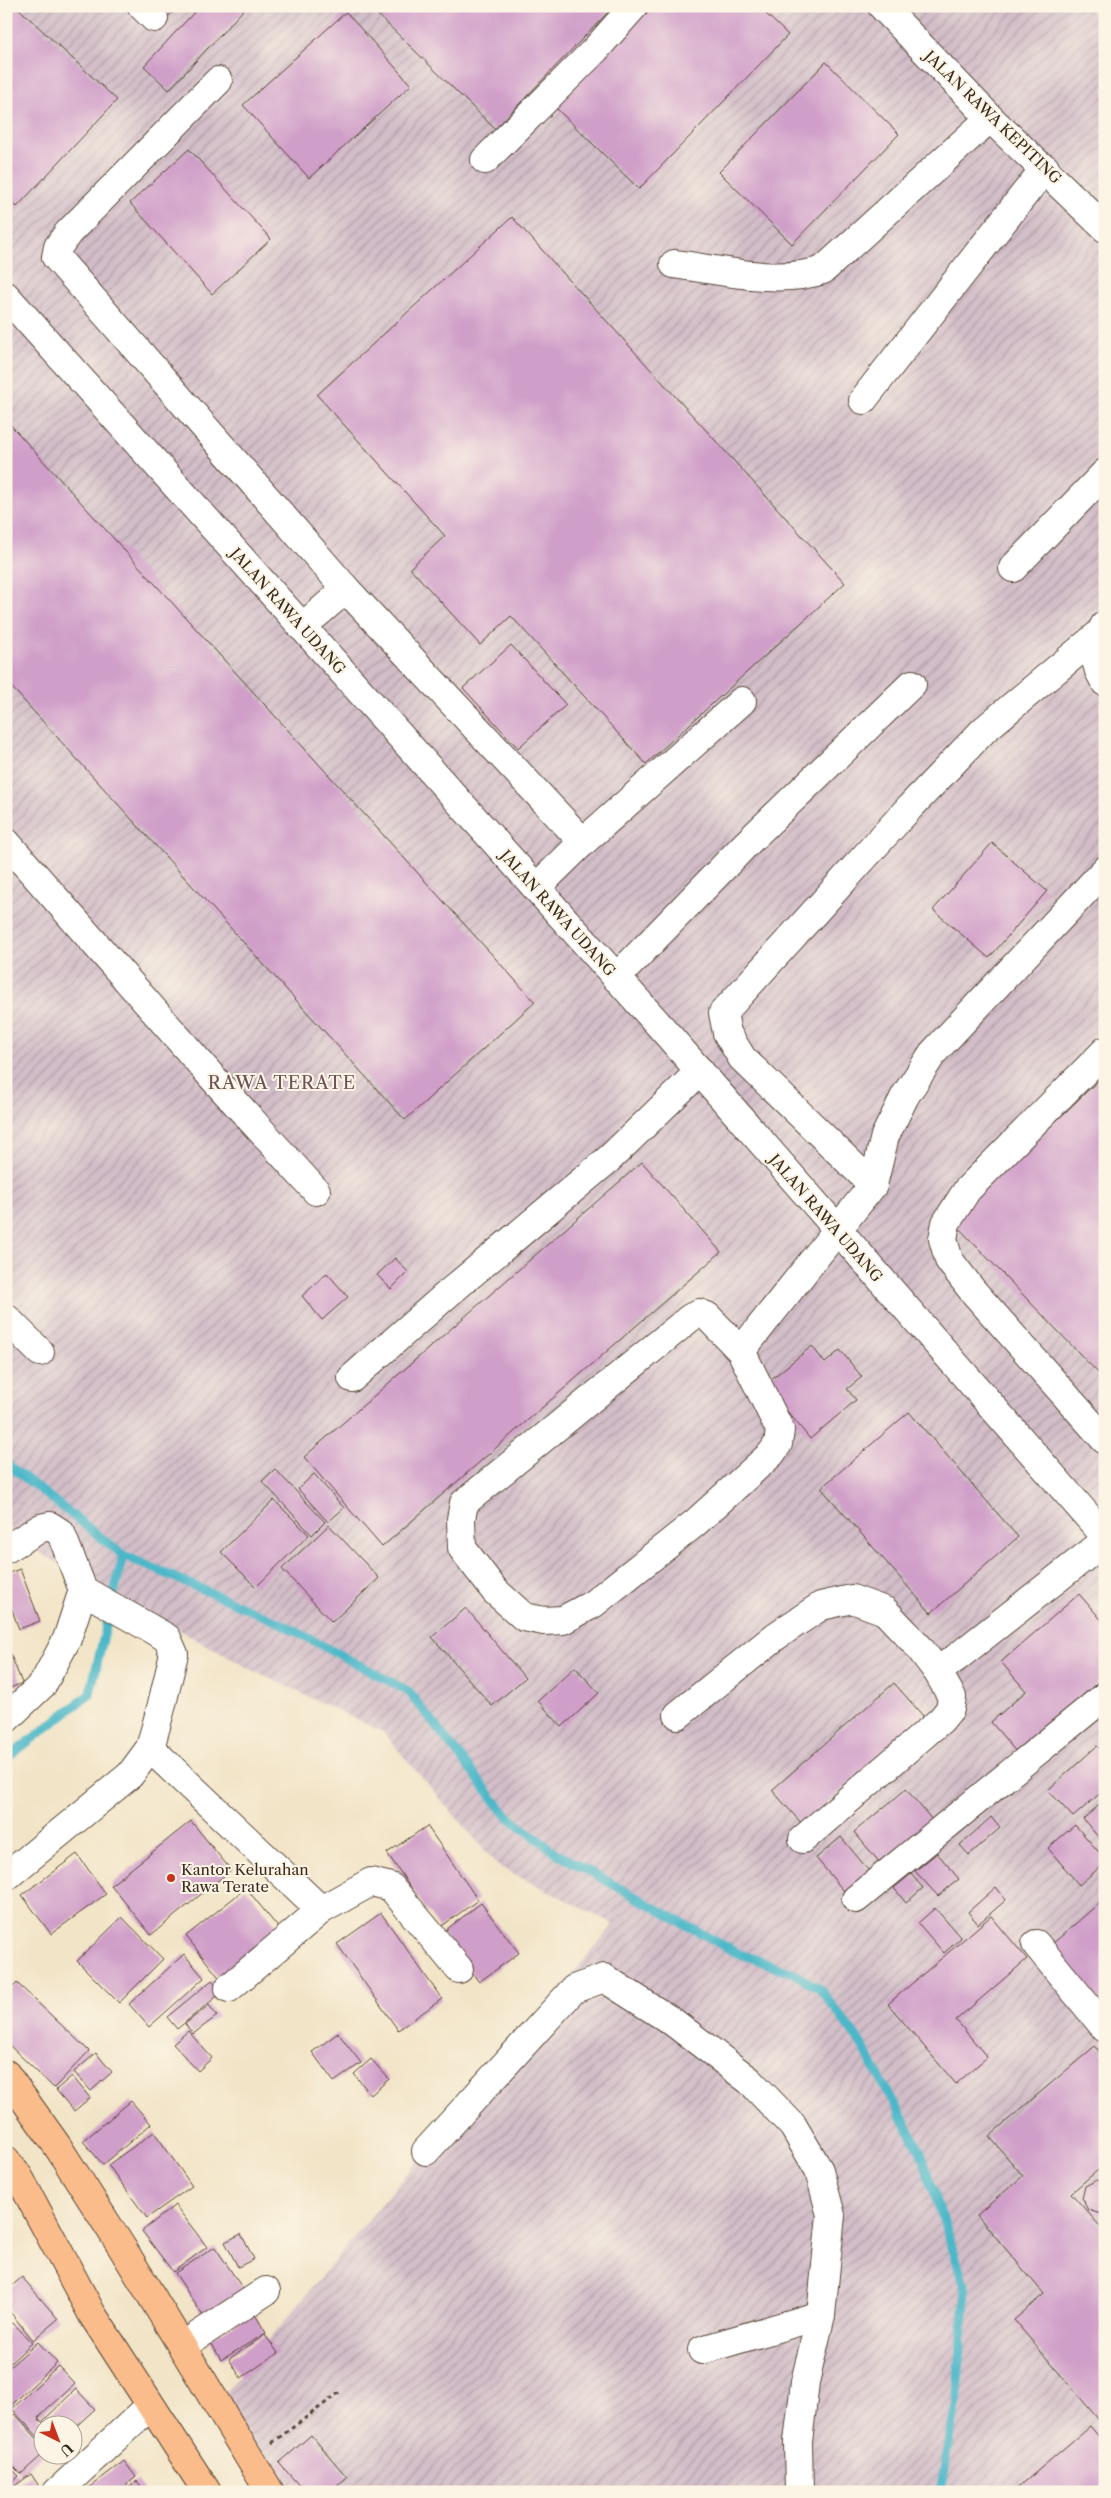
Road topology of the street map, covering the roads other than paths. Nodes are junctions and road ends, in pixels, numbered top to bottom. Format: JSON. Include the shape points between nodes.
{"nodes":[{"id":1,"x":634,"y":6,"type":"edge"},
{"id":2,"x":882,"y":6,"type":"edge"},
{"id":3,"x":218,"y":81,"type":"dead end"},
{"id":4,"x":990,"y":118,"type":"junction"},
{"id":5,"x":485,"y":160,"type":"dead end"},
{"id":6,"x":1045,"y":168,"type":"junction"},
{"id":7,"x":1105,"y":228,"type":"edge"},
{"id":8,"x":674,"y":264,"type":"dead end"},
{"id":9,"x":6,"y":296,"type":"edge"},
{"id":10,"x":863,"y":400,"type":"dead end"},
{"id":11,"x":1105,"y":473,"type":"edge"},
{"id":12,"x":1013,"y":568,"type":"dead end"},
{"id":13,"x":346,"y":589,"type":"junction"},
{"id":14,"x":302,"y":627,"type":"junction"},
{"id":15,"x":1102,"y":629,"type":"edge"},
{"id":16,"x":1105,"y":682,"type":"edge"},
{"id":17,"x":912,"y":684,"type":"dead end"},
{"id":18,"x":742,"y":701,"type":"dead end"},
{"id":19,"x":6,"y":842,"type":"edge"},
{"id":20,"x":583,"y":842,"type":"junction"},
{"id":21,"x":1105,"y":870,"type":"edge"},
{"id":22,"x":536,"y":888,"type":"junction"},
{"id":23,"x":621,"y":984,"type":"junction"},
{"id":24,"x":1105,"y":1051,"type":"edge"},
{"id":25,"x":700,"y":1071,"type":"junction"},
{"id":26,"x":873,"y":1184,"type":"junction"},
{"id":27,"x":316,"y":1190,"type":"dead end"},
{"id":28,"x":837,"y":1232,"type":"junction"},
{"id":29,"x":6,"y":1318,"type":"edge"},
{"id":30,"x":741,"y":1351,"type":"junction"},
{"id":31,"x":40,"y":1352,"type":"dead end"},
{"id":32,"x":352,"y":1378,"type":"dead end"},
{"id":33,"x":1105,"y":1440,"type":"edge"},
{"id":34,"x":1105,"y":1536,"type":"edge"},
{"id":35,"x":1105,"y":1541,"type":"edge"},
{"id":36,"x":6,"y":1549,"type":"edge"},
{"id":37,"x":90,"y":1593,"type":"junction"},
{"id":38,"x":937,"y":1671,"type":"junction"},
{"id":39,"x":1105,"y":1696,"type":"edge"},
{"id":40,"x":678,"y":1715,"type":"dead end"},
{"id":41,"x":6,"y":1719,"type":"edge"},
{"id":42,"x":150,"y":1748,"type":"junction"},
{"id":43,"x":803,"y":1839,"type":"dead end"},
{"id":44,"x":6,"y":1877,"type":"edge"},
{"id":45,"x":856,"y":1899,"type":"dead end"},
{"id":46,"x":321,"y":1910,"type":"junction"},
{"id":47,"x":1036,"y":1944,"type":"dead end"},
{"id":48,"x":459,"y":1969,"type":"dead end"},
{"id":49,"x":229,"y":1988,"type":"dead end"},
{"id":50,"x":1105,"y":2028,"type":"edge"},
{"id":51,"x":6,"y":2074,"type":"edge"},
{"id":52,"x":426,"y":2152,"type":"dead end"},
{"id":53,"x":10,"y":2175,"type":"edge"},
{"id":54,"x":266,"y":2291,"type":"dead end"},
{"id":55,"x":821,"y":2314,"type":"junction"},
{"id":56,"x":182,"y":2346,"type":"junction"},
{"id":57,"x":702,"y":2350,"type":"dead end"},
{"id":58,"x":150,"y":2406,"type":"junction"},
{"id":59,"x":57,"y":2492,"type":"edge"},
{"id":60,"x":207,"y":2492,"type":"edge"},
{"id":61,"x":270,"y":2492,"type":"edge"},
{"id":62,"x":799,"y":2492,"type":"edge"}],
"edges":[{"from":1,"to":5,"type":"street","via":[[595,50]]},
{"from":2,"to":4,"type":"street","name":"JALAN RAWA KEPITING"},
{"from":3,"to":13,"type":"street","via":[[68,233],[58,247],[56,257]]},
{"from":4,"to":6,"type":"street","name":"JALAN RAWA KEPITING"},
{"from":4,"to":8,"type":"street","via":[[823,270],[808,276],[787,278]]},
{"from":6,"to":7,"type":"street","name":"JALAN RAWA KEPITING"},
{"from":6,"to":10,"type":"street"},
{"from":9,"to":14,"type":"street","name":"JALAN RAWA UDANG"},
{"from":11,"to":12,"type":"street"},
{"from":13,"to":14,"type":"street"},
{"from":13,"to":20,"type":"street"},
{"from":14,"to":22,"type":"street","name":"JALAN RAWA UDANG"},
{"from":15,"to":16,"type":"street","via":[[1093,649]]},
{"from":15,"to":26,"type":"street","via":[[984,730],[723,1013],[728,1033],[742,1058]]},
{"from":17,"to":23,"type":"street","via":[[747,843]]},
{"from":18,"to":20,"type":"street"},
{"from":19,"to":27,"type":"street"},
{"from":20,"to":22,"type":"street"},
{"from":21,"to":26,"type":"street","via":[[933,1053],[905,1096],[885,1136]]},
{"from":22,"to":23,"type":"street","name":"JALAN RAWA UDANG"},
{"from":23,"to":25,"type":"street","name":"JALAN RAWA UDANG"},
{"from":24,"to":33,"type":"street","via":[[967,1190],[946,1223],[943,1239],[949,1260],[972,1290]]},
{"from":25,"to":28,"type":"street","name":"JALAN RAWA UDANG"},
{"from":25,"to":32,"type":"street","via":[[610,1158]]},
{"from":26,"to":28,"type":"street"},
{"from":28,"to":30,"type":"street"},
{"from":28,"to":34,"type":"street","name":"JALAN RAWA UDANG"},
{"from":29,"to":31,"type":"street"},
{"from":30,"to":30,"type":"street","via":[[780,1430],[778,1444],[772,1454],[695,1523],[594,1604],[563,1620],[524,1617],[495,1591],[462,1548],[460,1519],[464,1503],[699,1313],[708,1316]]},
{"from":35,"to":38,"type":"street"},
{"from":36,"to":37,"type":"street","via":[[50,1526],[61,1533]]},
{"from":37,"to":41,"type":"street","via":[[43,1684]]},
{"from":37,"to":42,"type":"street","via":[[167,1638],[174,1654]]},
{"from":38,"to":40,"type":"street","via":[[885,1611],[852,1599],[821,1606],[776,1636]]},
{"from":38,"to":43,"type":"street","via":[[952,1697],[950,1709]]},
{"from":39,"to":45,"type":"street"},
{"from":42,"to":44,"type":"street","via":[[130,1774]]},
{"from":42,"to":46,"type":"street"},
{"from":46,"to":48,"type":"street","via":[[370,1882],[391,1887]]},
{"from":46,"to":49,"type":"street"},
{"from":47,"to":50,"type":"street"},
{"from":51,"to":56,"type":"main road","via":[[58,2147]]},
{"from":52,"to":55,"type":"street","via":[[574,1989],[604,1978],[673,2022],[750,2081],[793,2126],[819,2170],[831,2215]]},
{"from":53,"to":58,"type":"main road"},
{"from":54,"to":56,"type":"street"},
{"from":55,"to":57,"type":"street"},
{"from":55,"to":62,"type":"street","via":[[804,2390],[798,2442]]},
{"from":56,"to":61,"type":"main road"},
{"from":58,"to":59,"type":"street"},
{"from":58,"to":60,"type":"main road"}]}
